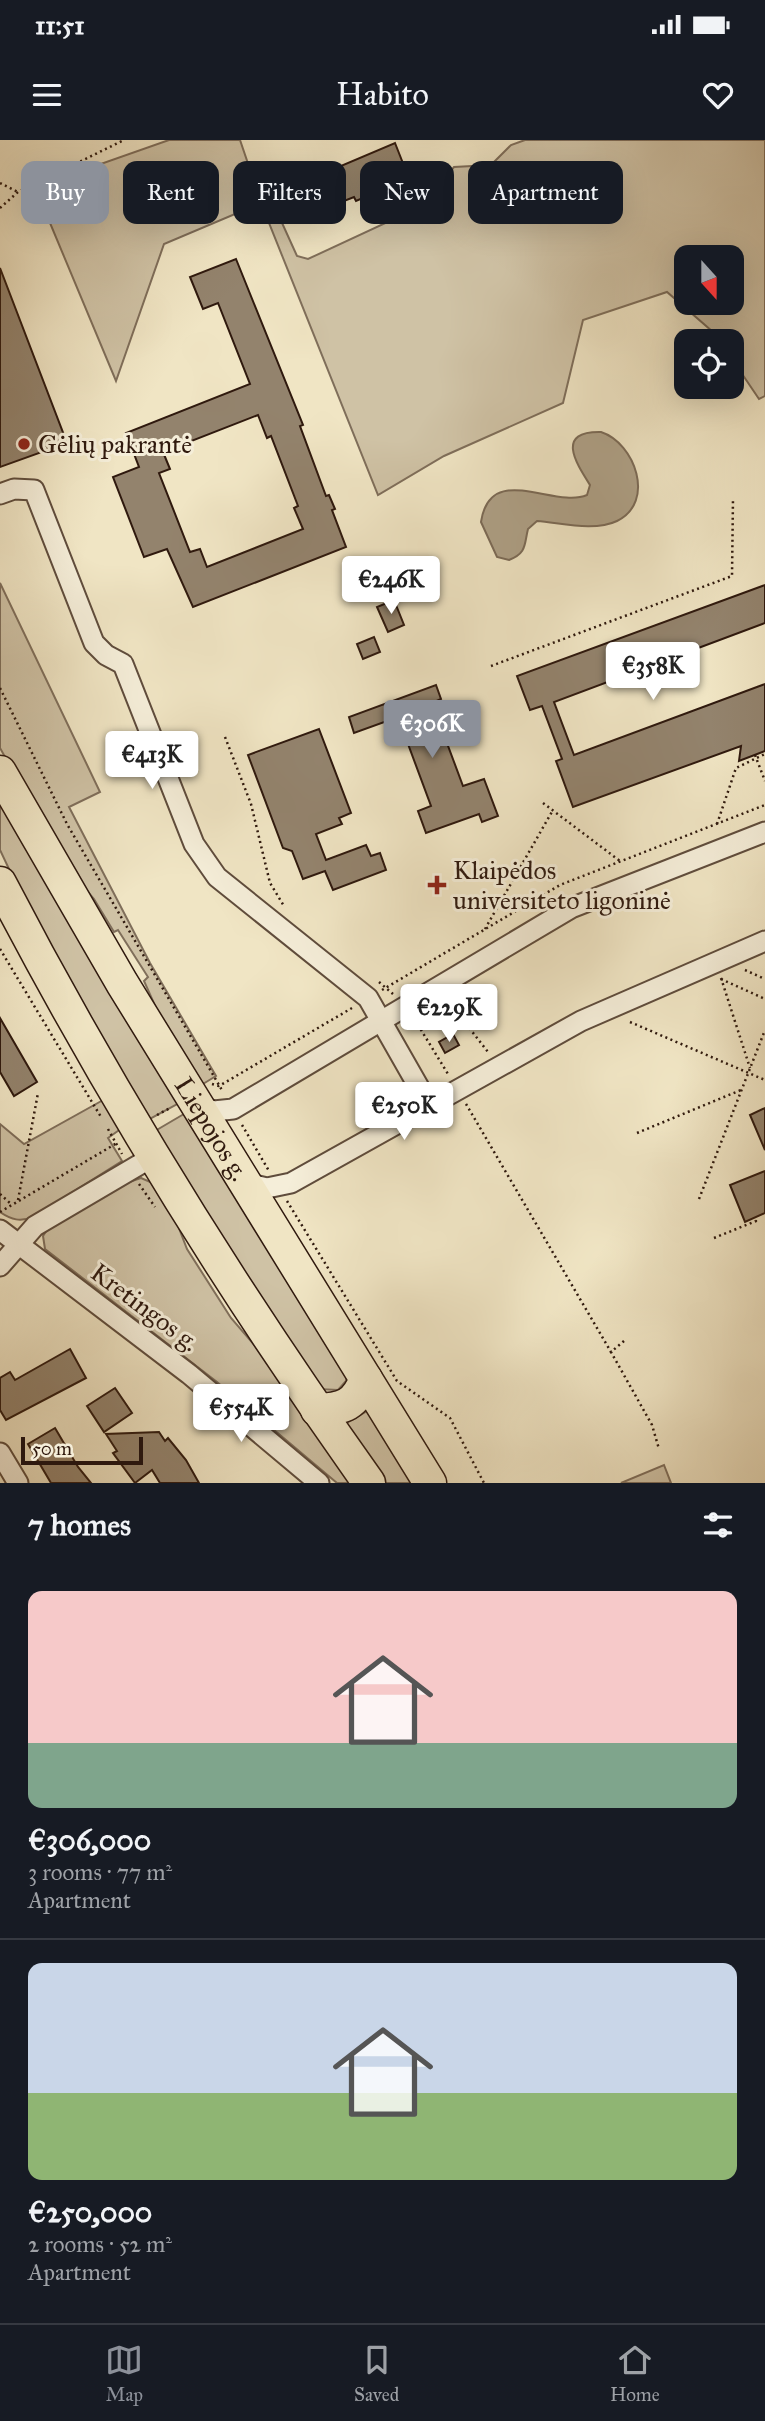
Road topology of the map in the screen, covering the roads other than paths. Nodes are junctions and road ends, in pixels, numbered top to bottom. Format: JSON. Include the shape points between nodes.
{"nodes":[{"id":1,"x":0,"y":494,"type":"edge"},
{"id":2,"x":0,"y":772,"type":"edge"},
{"id":3,"x":765,"y":832,"type":"edge"},
{"id":4,"x":0,"y":883,"type":"edge"},
{"id":5,"x":765,"y":941,"type":"edge"},
{"id":6,"x":383,"y":1021,"type":"junction"},
{"id":7,"x":195,"y":1100,"type":"junction"},
{"id":8,"x":429,"y":1105,"type":"junction"},
{"id":9,"x":233,"y":1109,"type":"junction"},
{"id":10,"x":155,"y":1156,"type":"junction"},
{"id":11,"x":237,"y":1170,"type":"junction"},
{"id":12,"x":291,"y":1183,"type":"junction"},
{"id":13,"x":0,"y":1230,"type":"edge"},
{"id":14,"x":275,"y":1233,"type":"junction"},
{"id":15,"x":18,"y":1243,"type":"junction"},
{"id":16,"x":0,"y":1266,"type":"edge"},
{"id":17,"x":366,"y":1380,"type":"junction"},
{"id":18,"x":317,"y":1410,"type":"junction"},
{"id":19,"x":0,"y":1453,"type":"edge"},
{"id":20,"x":18,"y":1483,"type":"edge"},
{"id":21,"x":319,"y":1483,"type":"edge"},
{"id":22,"x":369,"y":1483,"type":"edge"},
{"id":23,"x":430,"y":1483,"type":"edge"}],
"edges":[{"from":1,"to":6,"type":"street","via":[[34,490],[94,643],[123,664],[194,844],[217,877],[368,998]]},
{"from":2,"to":7,"type":"main road","name":"Liepojos g."},
{"from":3,"to":6,"type":"street","via":[[571,908]]},
{"from":4,"to":10,"type":"main road","via":[[127,1135]]},
{"from":5,"to":8,"type":"street","via":[[718,971],[582,1021]]},
{"from":6,"to":8,"type":"street"},
{"from":6,"to":9,"type":"street"},
{"from":7,"to":9,"type":"street","via":[[214,1111]]},
{"from":7,"to":11,"type":"main road","name":"Liepojos g."},
{"from":8,"to":12,"type":"street"},
{"from":9,"to":11,"type":"street","via":[[226,1136]]},
{"from":10,"to":15,"type":"street","via":[[35,1226]]},
{"from":10,"to":18,"type":"main road"},
{"from":11,"to":12,"type":"street","via":[[267,1188]]},
{"from":11,"to":14,"type":"main road","name":"Liepojos g."},
{"from":12,"to":14,"type":"street","via":[[278,1204]]},
{"from":13,"to":15,"type":"street","name":"Kretingos g."},
{"from":14,"to":17,"type":"main road","name":"Liepojos g."},
{"from":15,"to":16,"type":"street"},
{"from":15,"to":21,"type":"street","name":"Kretingos g.","via":[[189,1374]]},
{"from":17,"to":18,"type":"main road","via":[[358,1398],[346,1407]]},
{"from":17,"to":23,"type":"main road","name":"Liepojos g."},
{"from":18,"to":22,"type":"main road"},
{"from":19,"to":20,"type":"street"}]}
